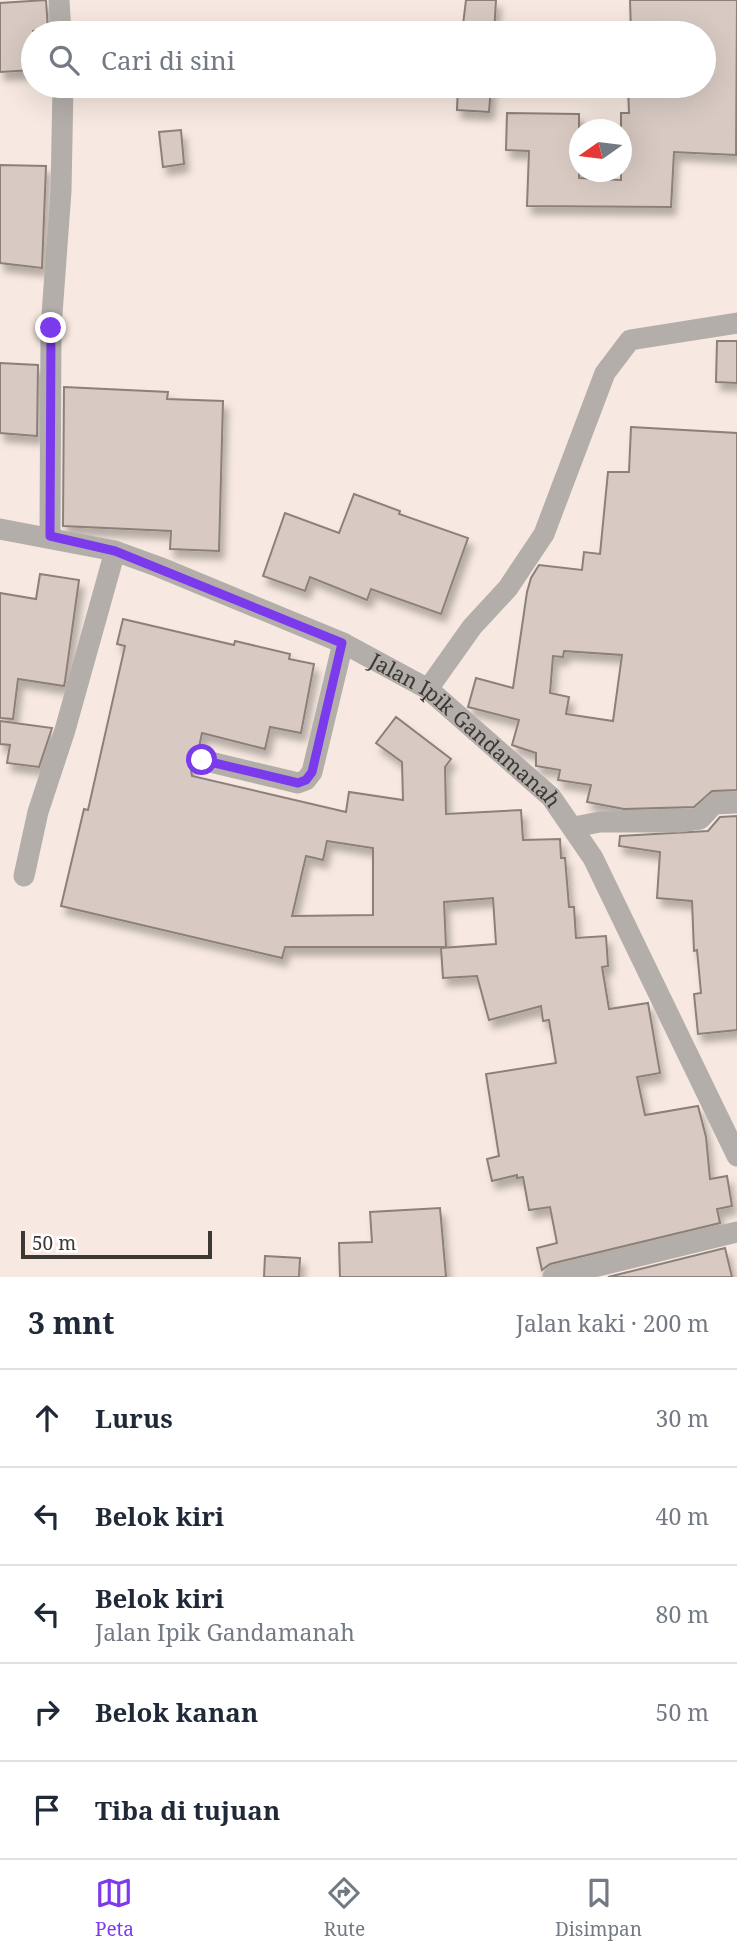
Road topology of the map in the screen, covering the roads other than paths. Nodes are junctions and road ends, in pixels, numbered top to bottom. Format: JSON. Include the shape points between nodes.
{"nodes":[{"id":1,"x":59,"y":0,"type":"edge"},
{"id":2,"x":60,"y":21,"type":"edge"},
{"id":3,"x":63,"y":98,"type":"edge"},
{"id":4,"x":737,"y":323,"type":"edge"},
{"id":5,"x":0,"y":529,"type":"edge"},
{"id":6,"x":50,"y":536,"type":"junction"},
{"id":7,"x":115,"y":551,"type":"junction"},
{"id":8,"x":342,"y":643,"type":"junction"},
{"id":9,"x":428,"y":689,"type":"junction"},
{"id":10,"x":202,"y":760,"type":"dead end"},
{"id":11,"x":737,"y":803,"type":"edge"},
{"id":12,"x":574,"y":827,"type":"junction"},
{"id":13,"x":24,"y":876,"type":"dead end"},
{"id":14,"x":737,"y":1156,"type":"edge"},
{"id":15,"x":737,"y":1232,"type":"edge"},
{"id":16,"x":553,"y":1277,"type":"edge"}],
"edges":[{"from":1,"to":2,"type":"street"},
{"from":3,"to":6,"type":"street","via":[[51,328]]},
{"from":4,"to":9,"type":"street","via":[[630,340],[624,345],[605,373],[544,534],[508,588],[472,627]]},
{"from":5,"to":6,"type":"street","name":"Jalan Ipik Gandamanah"},
{"from":6,"to":7,"type":"street","name":"Jalan Ipik Gandamanah"},
{"from":7,"to":8,"type":"street","name":"Jalan Ipik Gandamanah"},
{"from":7,"to":13,"type":"street","via":[[38,812]]},
{"from":8,"to":9,"type":"street","name":"Jalan Ipik Gandamanah"},
{"from":8,"to":10,"type":"street","via":[[312,772],[306,780],[298,783]]},
{"from":9,"to":12,"type":"street","name":"Jalan Ipik Gandamanah","via":[[541,788]]},
{"from":11,"to":12,"type":"street","via":[[714,804],[700,819]]},
{"from":12,"to":14,"type":"street","name":"Jalan Ipik Gandamanah"},
{"from":15,"to":16,"type":"street"}]}
